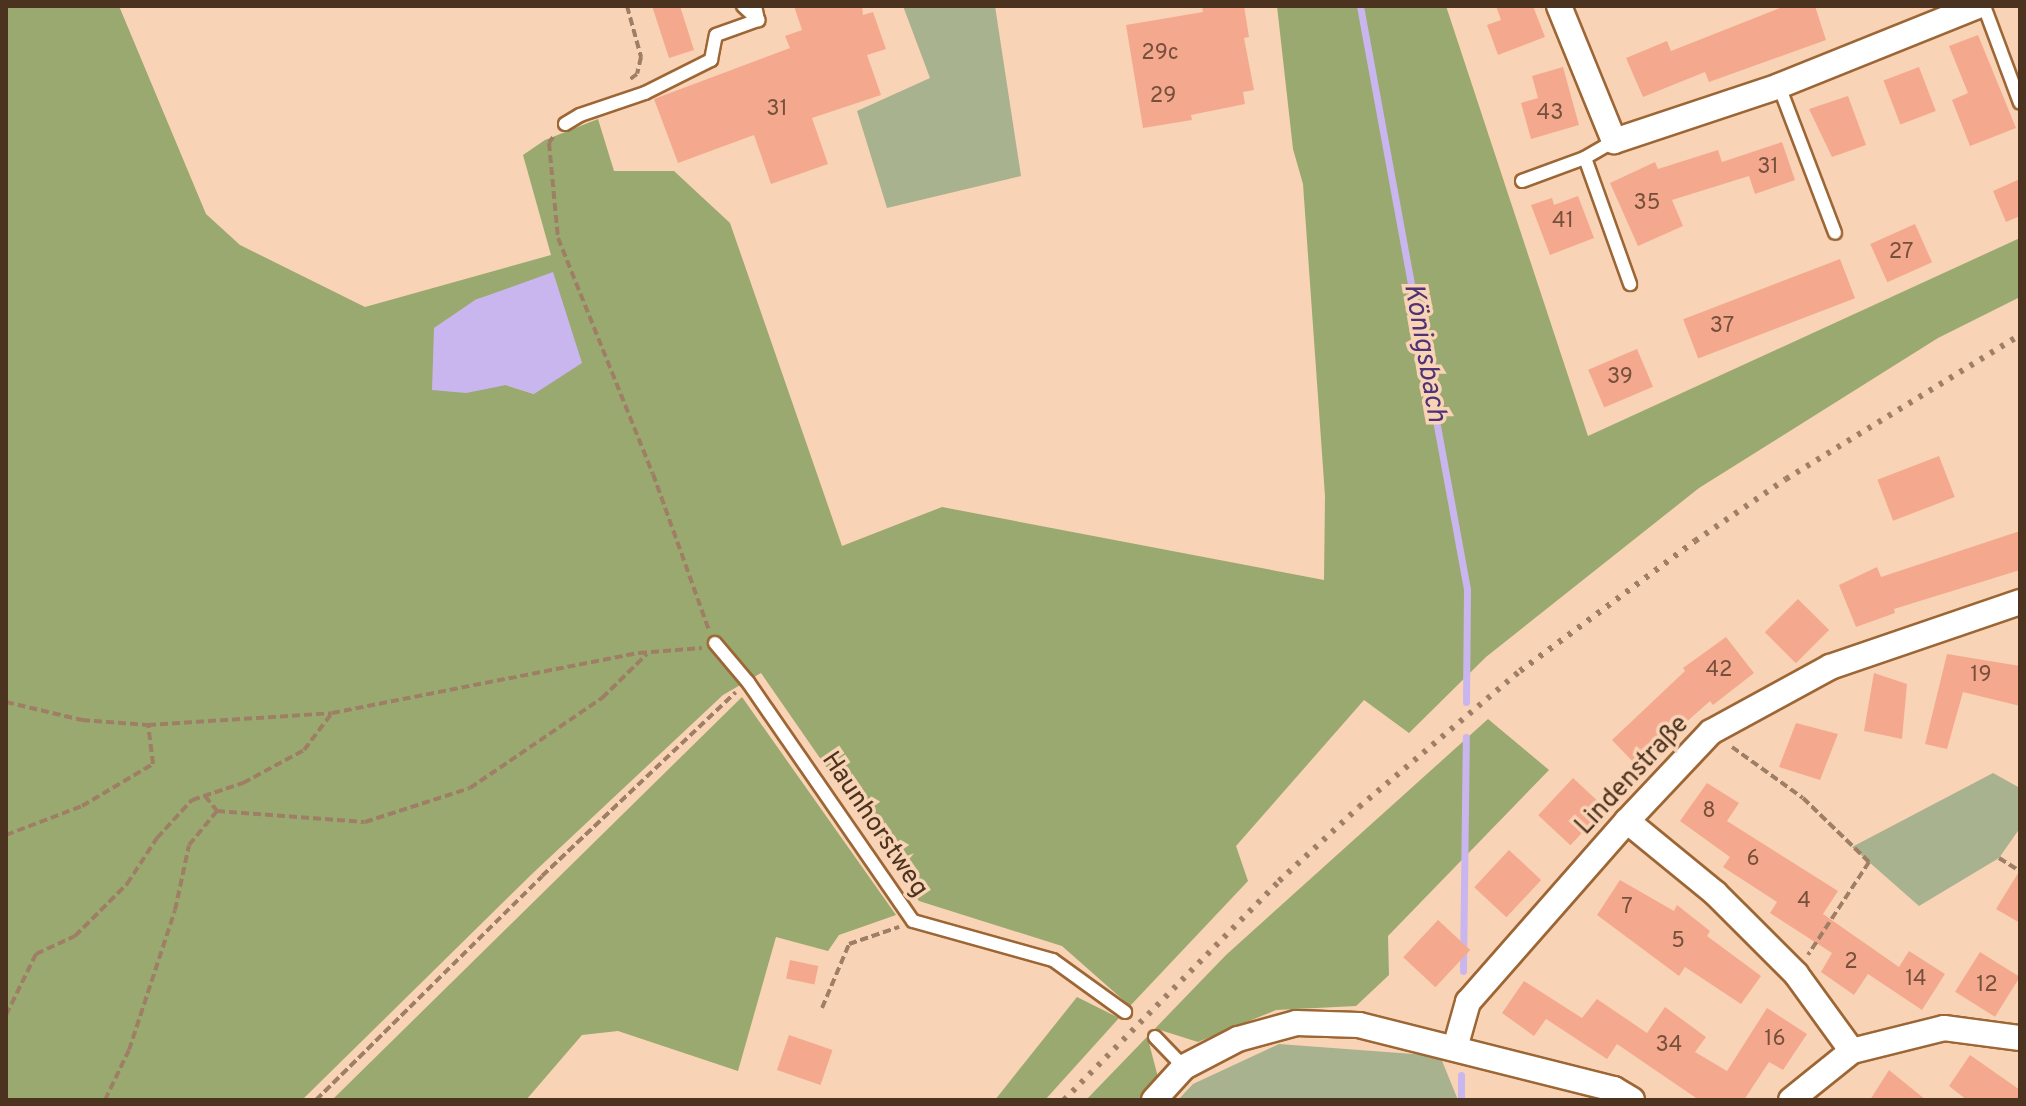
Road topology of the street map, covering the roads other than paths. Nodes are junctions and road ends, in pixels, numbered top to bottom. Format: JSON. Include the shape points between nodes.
{"nodes":[{"id":1,"x":743,"y":6,"type":"edge"},
{"id":2,"x":755,"y":6,"type":"edge"},
{"id":3,"x":1559,"y":6,"type":"edge"},
{"id":4,"x":1981,"y":6,"type":"edge"},
{"id":5,"x":758,"y":20,"type":"junction"},
{"id":6,"x":1779,"y":86,"type":"junction"},
{"id":7,"x":2020,"y":103,"type":"edge"},
{"id":8,"x":565,"y":124,"type":"road end"},
{"id":9,"x":1614,"y":141,"type":"junction"},
{"id":10,"x":1585,"y":158,"type":"junction"},
{"id":11,"x":1522,"y":181,"type":"dead end"},
{"id":12,"x":1835,"y":233,"type":"dead end"},
{"id":13,"x":1630,"y":284,"type":"dead end"},
{"id":14,"x":2020,"y":602,"type":"edge"},
{"id":15,"x":715,"y":643,"type":"road end"},
{"id":16,"x":1627,"y":821,"type":"junction"},
{"id":17,"x":1125,"y":1012,"type":"dead end"},
{"id":18,"x":1155,"y":1037,"type":"dead end"},
{"id":19,"x":2020,"y":1038,"type":"edge"},
{"id":20,"x":1455,"y":1048,"type":"junction"},
{"id":21,"x":1852,"y":1051,"type":"junction"},
{"id":22,"x":1184,"y":1067,"type":"junction"},
{"id":23,"x":1154,"y":1100,"type":"edge"},
{"id":24,"x":1632,"y":1100,"type":"edge"},
{"id":25,"x":1791,"y":1100,"type":"edge"}],
"edges":[{"from":1,"to":5,"type":"lane"},
{"from":2,"to":5,"type":"lane"},
{"from":3,"to":9,"type":"street"},
{"from":4,"to":6,"type":"street"},
{"from":4,"to":7,"type":"lane"},
{"from":5,"to":8,"type":"lane","via":[[716,35],[711,60]]},
{"from":6,"to":9,"type":"street"},
{"from":6,"to":12,"type":"lane"},
{"from":9,"to":10,"type":"lane"},
{"from":10,"to":11,"type":"lane"},
{"from":10,"to":13,"type":"lane"},
{"from":14,"to":16,"type":"street","name":"Lindenstraße","via":[[1830,667],[1711,732]]},
{"from":15,"to":17,"type":"lane","name":"Haunhorstweg","via":[[748,682],[913,921],[1053,960]]},
{"from":16,"to":20,"type":"street","name":"Lindenstraße","via":[[1468,1002]]},
{"from":16,"to":21,"type":"street","via":[[1715,893],[1796,974]]},
{"from":18,"to":22,"type":"lane"},
{"from":19,"to":21,"type":"street","via":[[1944,1028]]},
{"from":20,"to":22,"type":"street","via":[[1359,1025],[1296,1023],[1238,1039]]},
{"from":20,"to":24,"type":"street","via":[[1614,1089]]},
{"from":21,"to":25,"type":"street"},
{"from":22,"to":23,"type":"street"}]}
